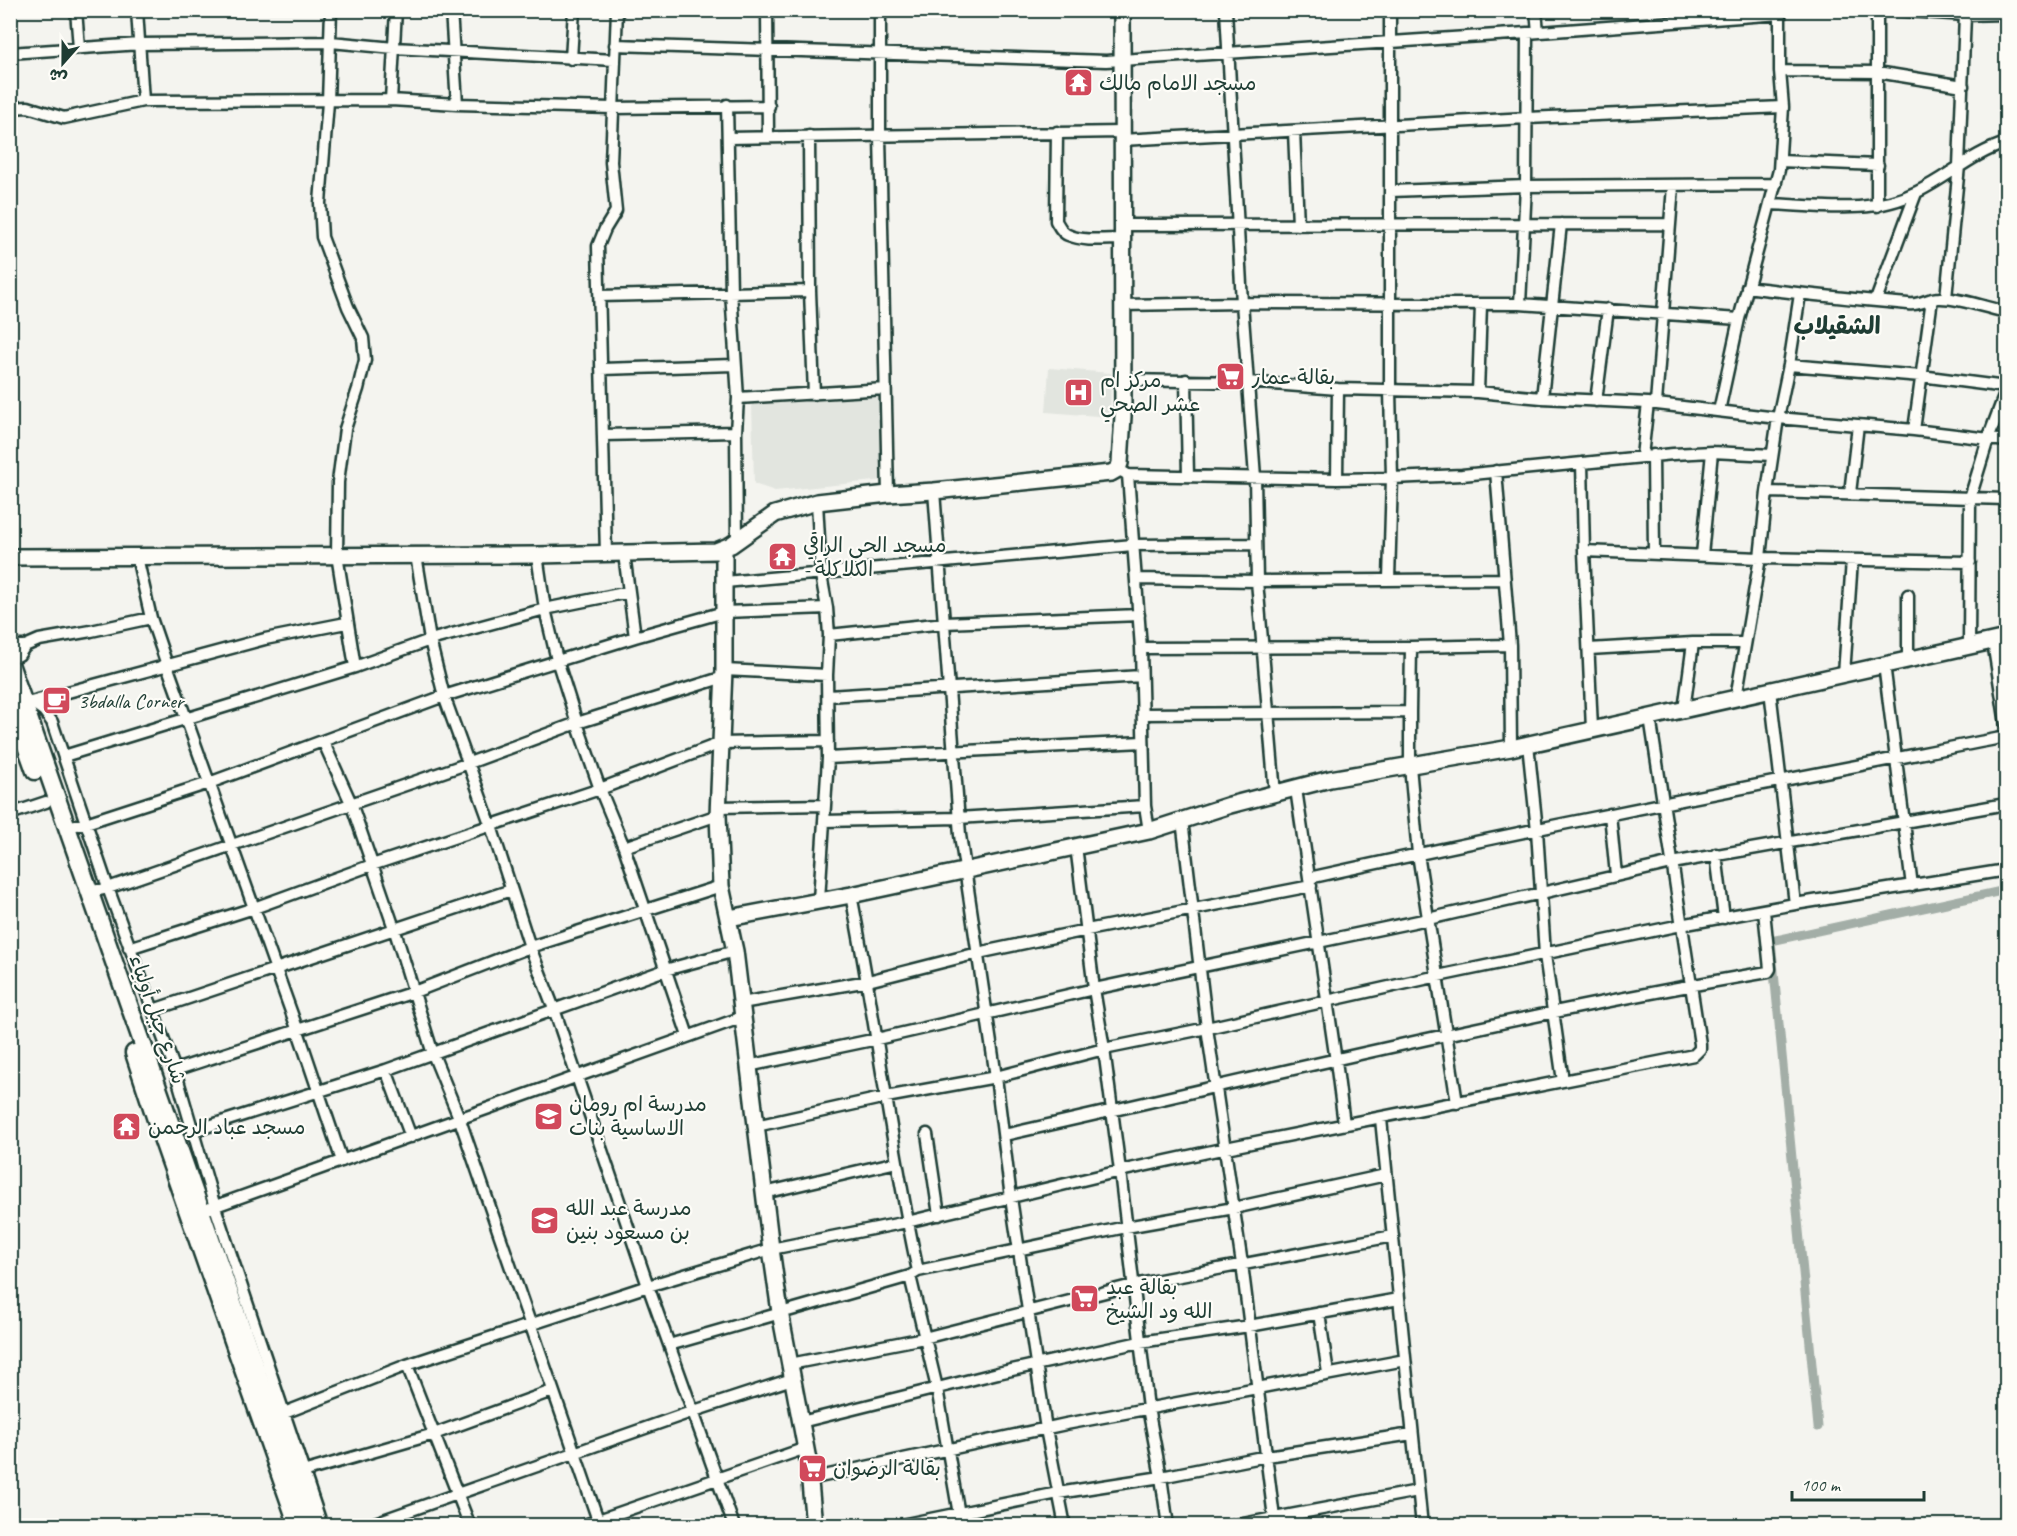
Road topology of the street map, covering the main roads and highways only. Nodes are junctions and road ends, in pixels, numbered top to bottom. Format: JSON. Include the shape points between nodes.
{"nodes":[{"id":1,"x":10,"y":664,"type":"edge"},
{"id":2,"x":22,"y":702,"type":"edge"},
{"id":3,"x":298,"y":1526,"type":"edge"},
{"id":4,"x":311,"y":1526,"type":"edge"}],
"edges":[{"from":1,"to":2,"type":"main road","name":"شارع جبل أولياء"},
{"from":2,"to":3,"type":"main road","name":"شارع جبل أولياء","via":[[46,802]]},
{"from":2,"to":4,"type":"main road","name":"شارع جبل أولياء","via":[[208,1209],[279,1414]]}]}
